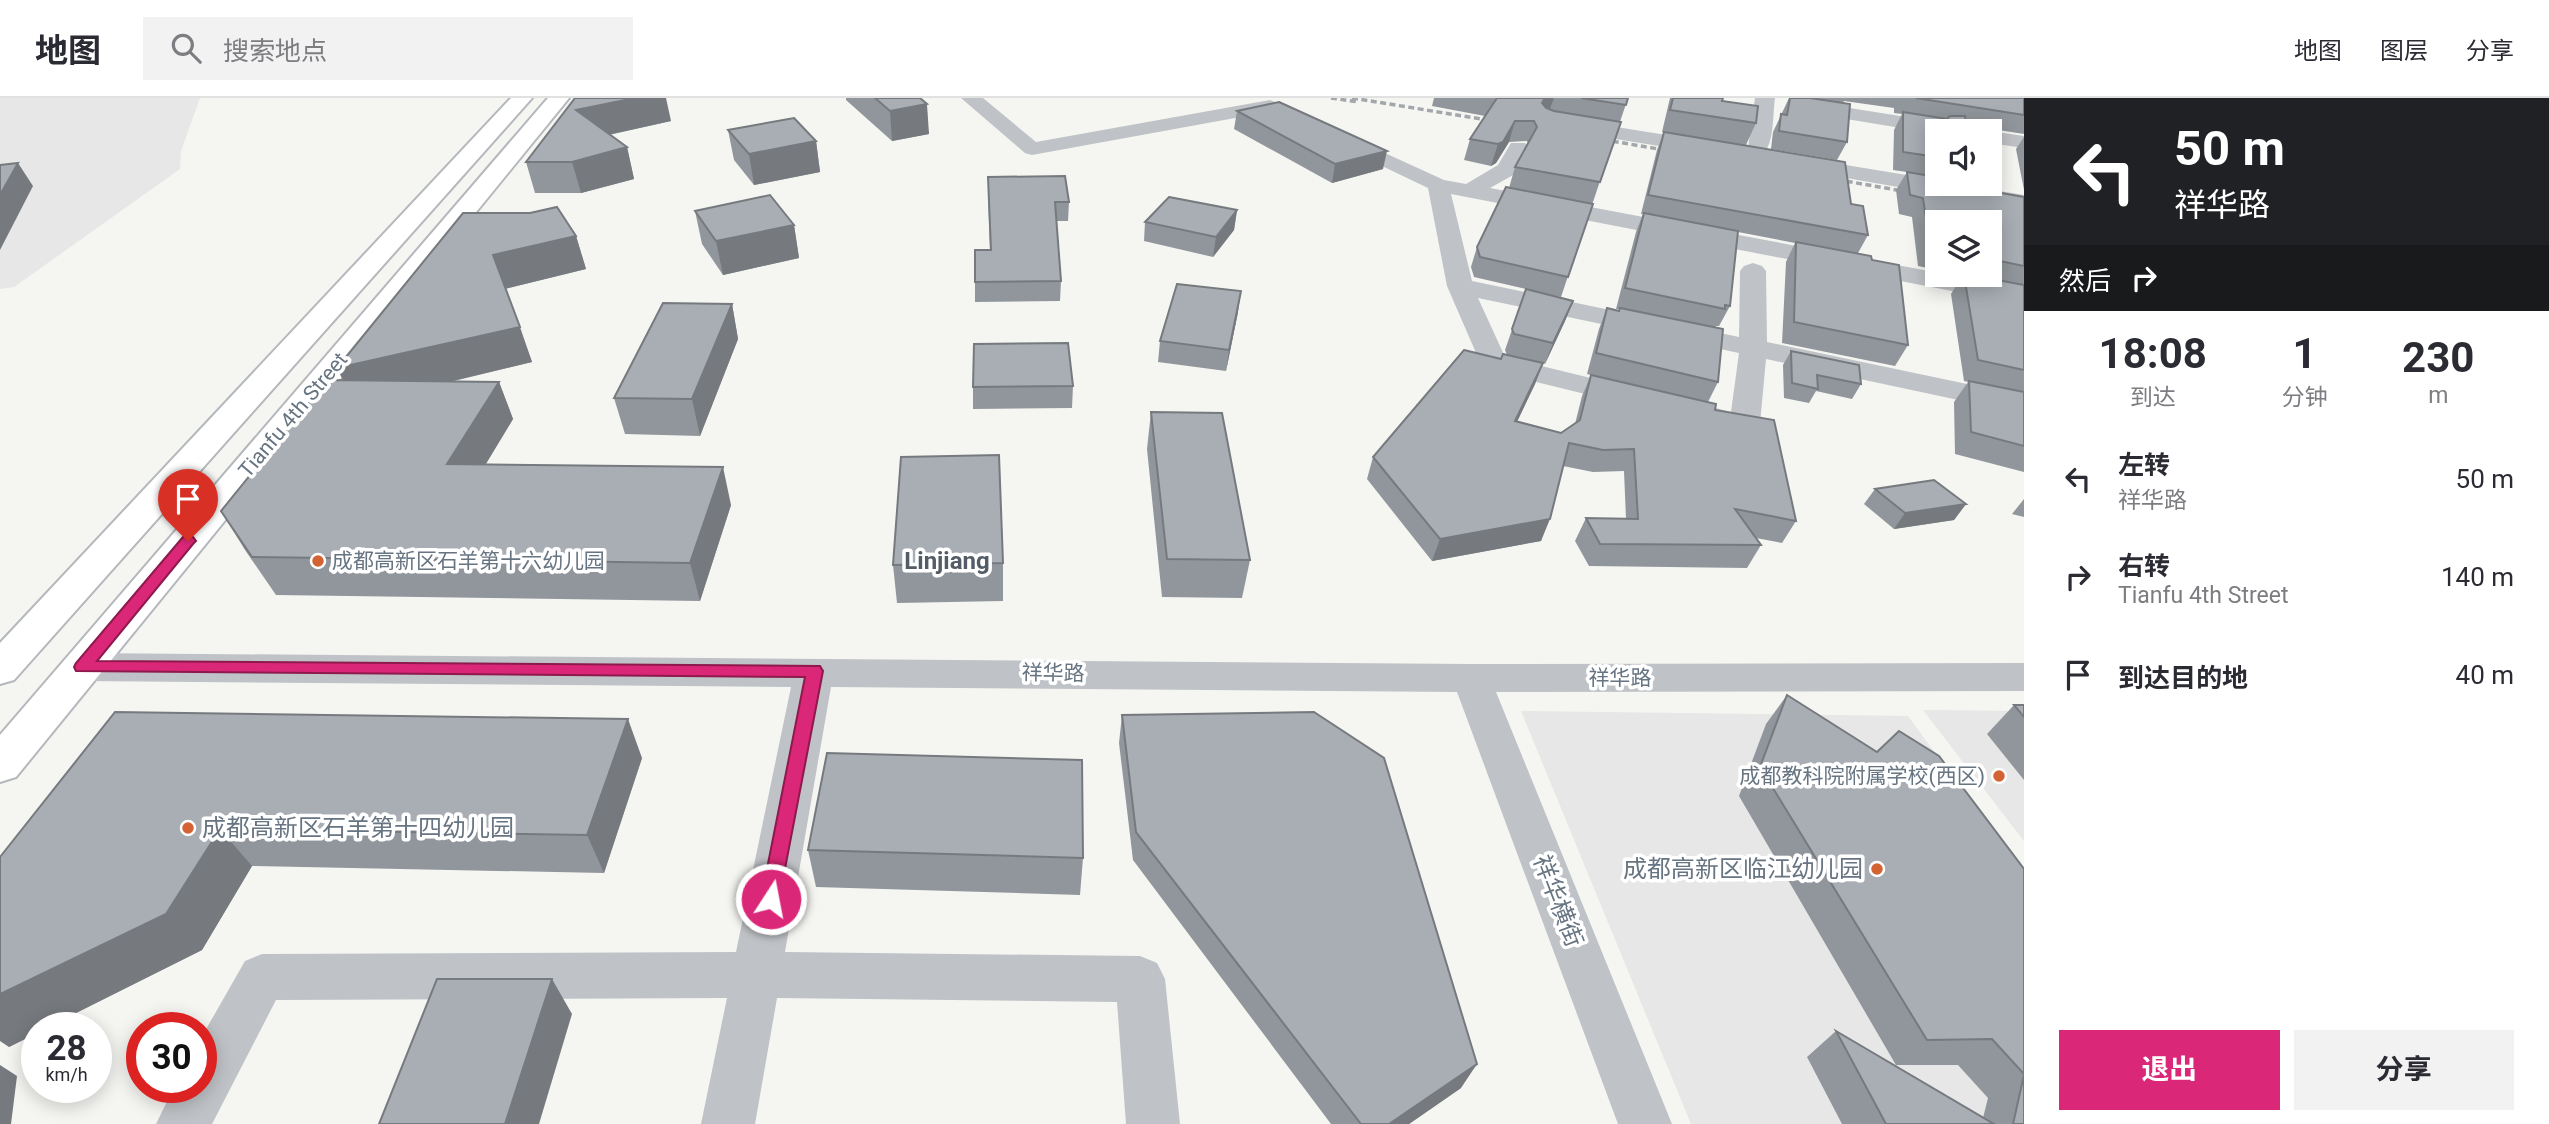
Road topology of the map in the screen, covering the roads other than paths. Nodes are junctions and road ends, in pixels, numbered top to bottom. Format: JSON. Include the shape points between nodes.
{"nodes":[{"id":1,"x":522,"y":98,"type":"edge"},
{"id":2,"x":559,"y":98,"type":"edge"},
{"id":3,"x":971,"y":98,"type":"edge"},
{"id":4,"x":1765,"y":99,"type":"edge"},
{"id":5,"x":1548,"y":122,"type":"edge"},
{"id":6,"x":1925,"y":126,"type":"edge"},
{"id":7,"x":2002,"y":138,"type":"edge"},
{"id":8,"x":2024,"y":142,"type":"edge"},
{"id":9,"x":1518,"y":147,"type":"edge"},
{"id":10,"x":1752,"y":155,"type":"junction"},
{"id":11,"x":1438,"y":185,"type":"junction"},
{"id":12,"x":1469,"y":191,"type":"junction"},
{"id":13,"x":2024,"y":202,"type":"edge"},
{"id":14,"x":1753,"y":271,"type":"dead end"},
{"id":15,"x":1461,"y":286,"type":"junction"},
{"id":16,"x":2024,"y":296,"type":"edge"},
{"id":17,"x":1753,"y":348,"type":"junction"},
{"id":18,"x":2024,"y":405,"type":"edge"},
{"id":19,"x":1,"y":666,"type":"edge"},
{"id":20,"x":82,"y":667,"type":"junction"},
{"id":21,"x":814,"y":671,"type":"junction"},
{"id":22,"x":2024,"y":677,"type":"edge"},
{"id":23,"x":1471,"y":678,"type":"junction"},
{"id":24,"x":0,"y":765,"type":"edge"},
{"id":25,"x":757,"y":975,"type":"junction"},
{"id":26,"x":183,"y":1124,"type":"edge"},
{"id":27,"x":728,"y":1124,"type":"edge"},
{"id":28,"x":1153,"y":1124,"type":"edge"},
{"id":29,"x":1645,"y":1124,"type":"edge"}],
"edges":[{"from":1,"to":19,"type":"main road","name":"Tianfu 4th Street"},
{"from":2,"to":20,"type":"main road","name":"Tianfu 4th Street"},
{"from":3,"to":11,"type":"street","via":[[1032,149],[1270,106]]},
{"from":4,"to":6,"type":"street"},
{"from":4,"to":10,"type":"street","via":[[1758,150]]},
{"from":5,"to":10,"type":"street"},
{"from":7,"to":8,"type":"street"},
{"from":9,"to":12,"type":"street","via":[[1507,169]]},
{"from":10,"to":13,"type":"street"},
{"from":11,"to":12,"type":"street"},
{"from":11,"to":15,"type":"street"},
{"from":12,"to":16,"type":"street"},
{"from":14,"to":17,"type":"street"},
{"from":15,"to":17,"type":"street"},
{"from":15,"to":17,"type":"street","via":[[1493,363],[1745,424]]},
{"from":17,"to":18,"type":"street"},
{"from":20,"to":21,"type":"street","name":"祥华路"},
{"from":20,"to":24,"type":"main road","name":"Tianfu 4th Street"},
{"from":21,"to":23,"type":"street","name":"祥华路"},
{"from":21,"to":25,"type":"street"},
{"from":22,"to":23,"type":"street","name":"祥华路"},
{"from":23,"to":29,"type":"street","name":"祥华横街"},
{"from":25,"to":26,"type":"street","via":[[262,977]]},
{"from":25,"to":27,"type":"street"},
{"from":25,"to":28,"type":"street","via":[[1140,979]]}]}
